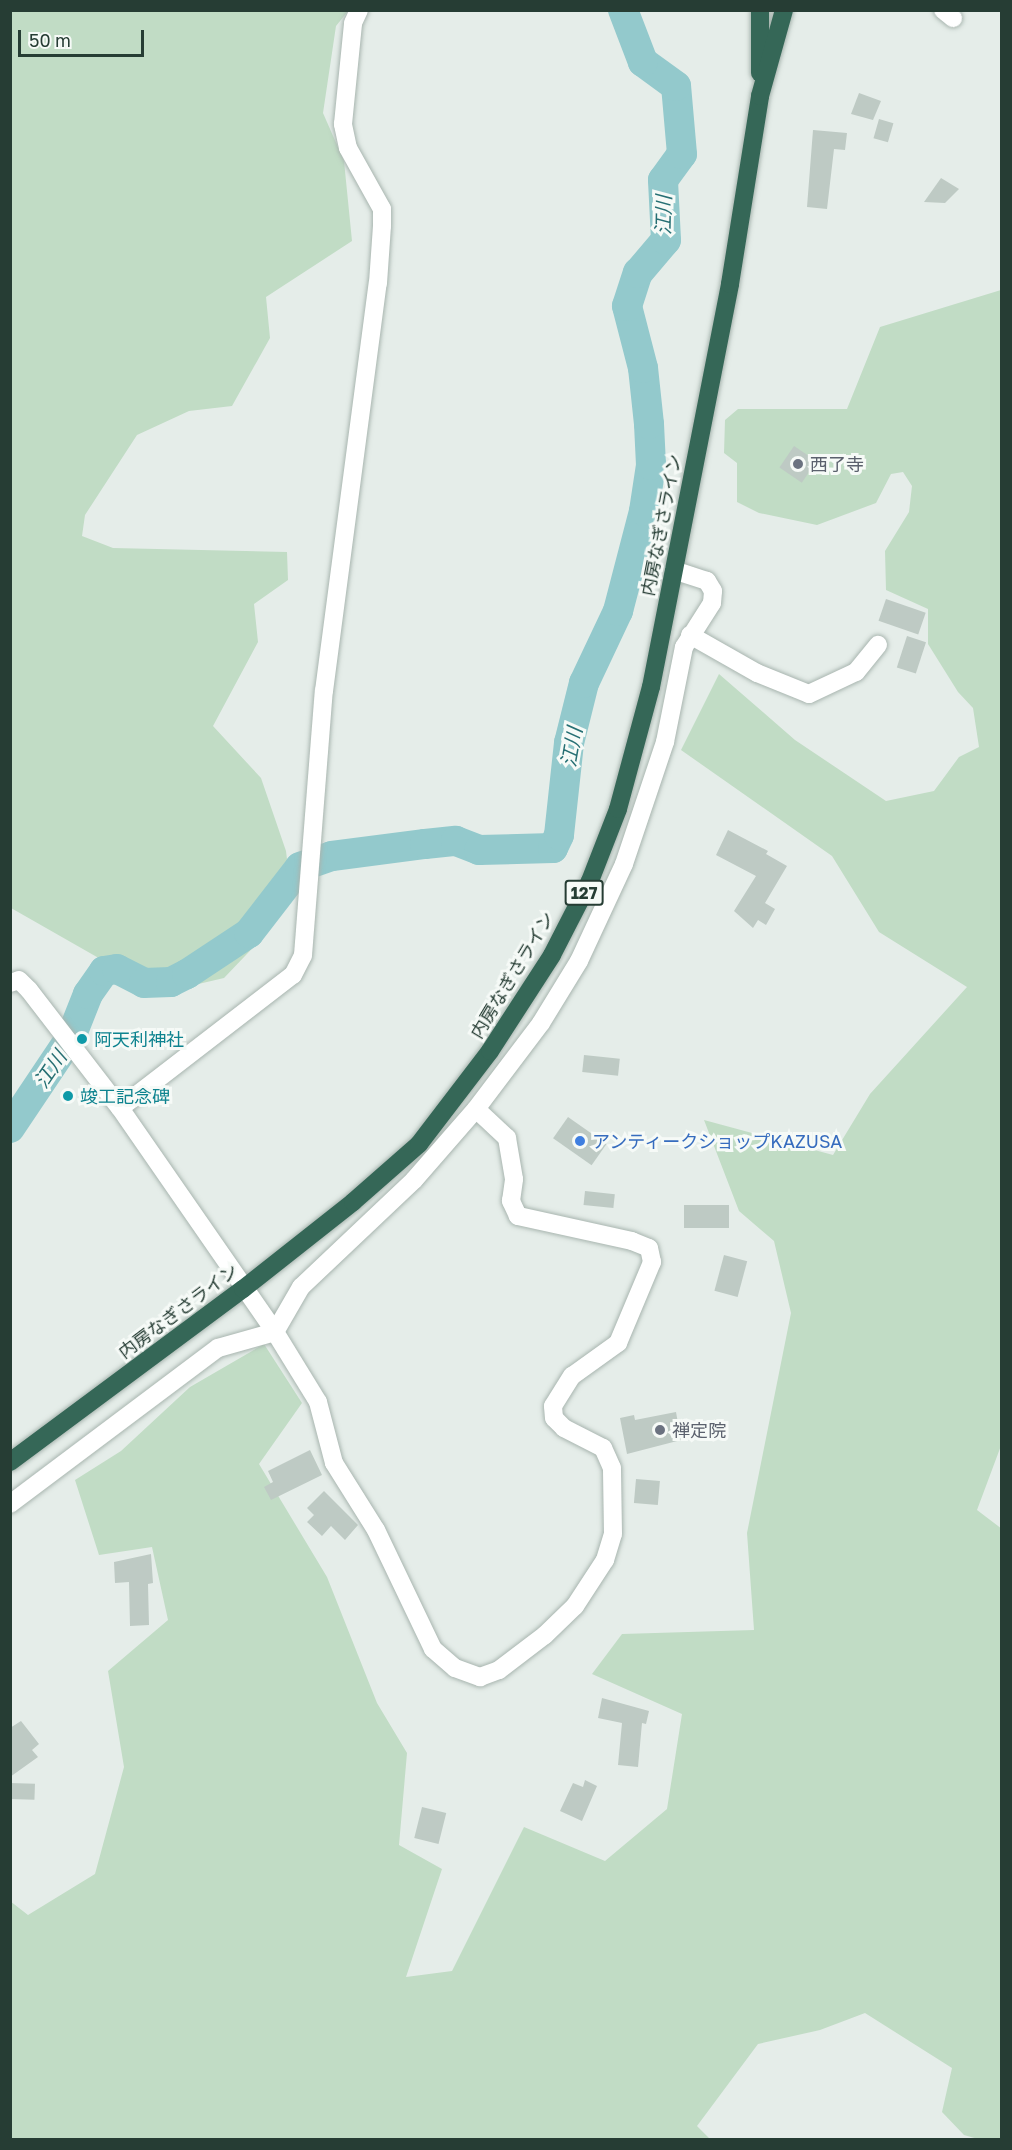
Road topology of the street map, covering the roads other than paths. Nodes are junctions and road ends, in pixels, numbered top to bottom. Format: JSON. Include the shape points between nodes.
{"nodes":[{"id":1,"x":359,"y":10,"type":"edge"},
{"id":2,"x":760,"y":10,"type":"edge"},
{"id":3,"x":784,"y":10,"type":"edge"},
{"id":4,"x":760,"y":96,"type":"junction"},
{"id":5,"x":674,"y":570,"type":"junction"},
{"id":6,"x":690,"y":635,"type":"junction"},
{"id":7,"x":878,"y":645,"type":"dead end"},
{"id":8,"x":10,"y":983,"type":"edge"},
{"id":9,"x":120,"y":1108,"type":"junction"},
{"id":10,"x":476,"y":1109,"type":"junction"},
{"id":11,"x":243,"y":1289,"type":"junction"},
{"id":12,"x":275,"y":1332,"type":"junction"},
{"id":13,"x":10,"y":1462,"type":"edge"},
{"id":14,"x":10,"y":1504,"type":"edge"}],
"edges":[{"from":1,"to":9,"type":"street","via":[[353,23],[343,124],[348,148],[382,209],[382,226],[378,283],[324,691],[303,955],[294,975]]},
{"from":2,"to":4,"type":"highway","name":"内房なぎさライン","number":"127"},
{"from":3,"to":4,"type":"highway","name":"内房なぎさライン","number":"127"},
{"from":4,"to":5,"type":"highway","name":"内房なぎさライン","number":"127","via":[[730,284]]},
{"from":5,"to":6,"type":"street","via":[[701,578],[713,591],[712,603]]},
{"from":5,"to":11,"type":"highway","name":"内房なぎさライン","number":"127","via":[[651,687],[618,809],[590,881],[552,954],[490,1051],[419,1144]]},
{"from":6,"to":7,"type":"street","via":[[757,674],[809,694],[856,672]]},
{"from":6,"to":10,"type":"street","via":[[656,774],[601,916],[541,1023]]},
{"from":8,"to":9,"type":"street","via":[[19,980],[29,990]]},
{"from":9,"to":11,"type":"street"},
{"from":10,"to":12,"type":"street","via":[[414,1180],[301,1287]]},
{"from":10,"to":12,"type":"street","via":[[507,1138],[514,1179],[511,1201],[518,1216],[632,1241],[649,1248],[652,1262],[618,1343],[572,1376],[553,1406],[554,1418],[564,1428],[603,1448],[612,1468],[613,1534],[605,1560],[575,1606],[499,1670],[480,1677],[455,1668],[433,1649],[376,1530],[334,1463],[318,1402]]},
{"from":11,"to":12,"type":"street"},
{"from":11,"to":13,"type":"highway","name":"内房なぎさライン","number":"127"},
{"from":12,"to":14,"type":"street","via":[[218,1348]]}]}
